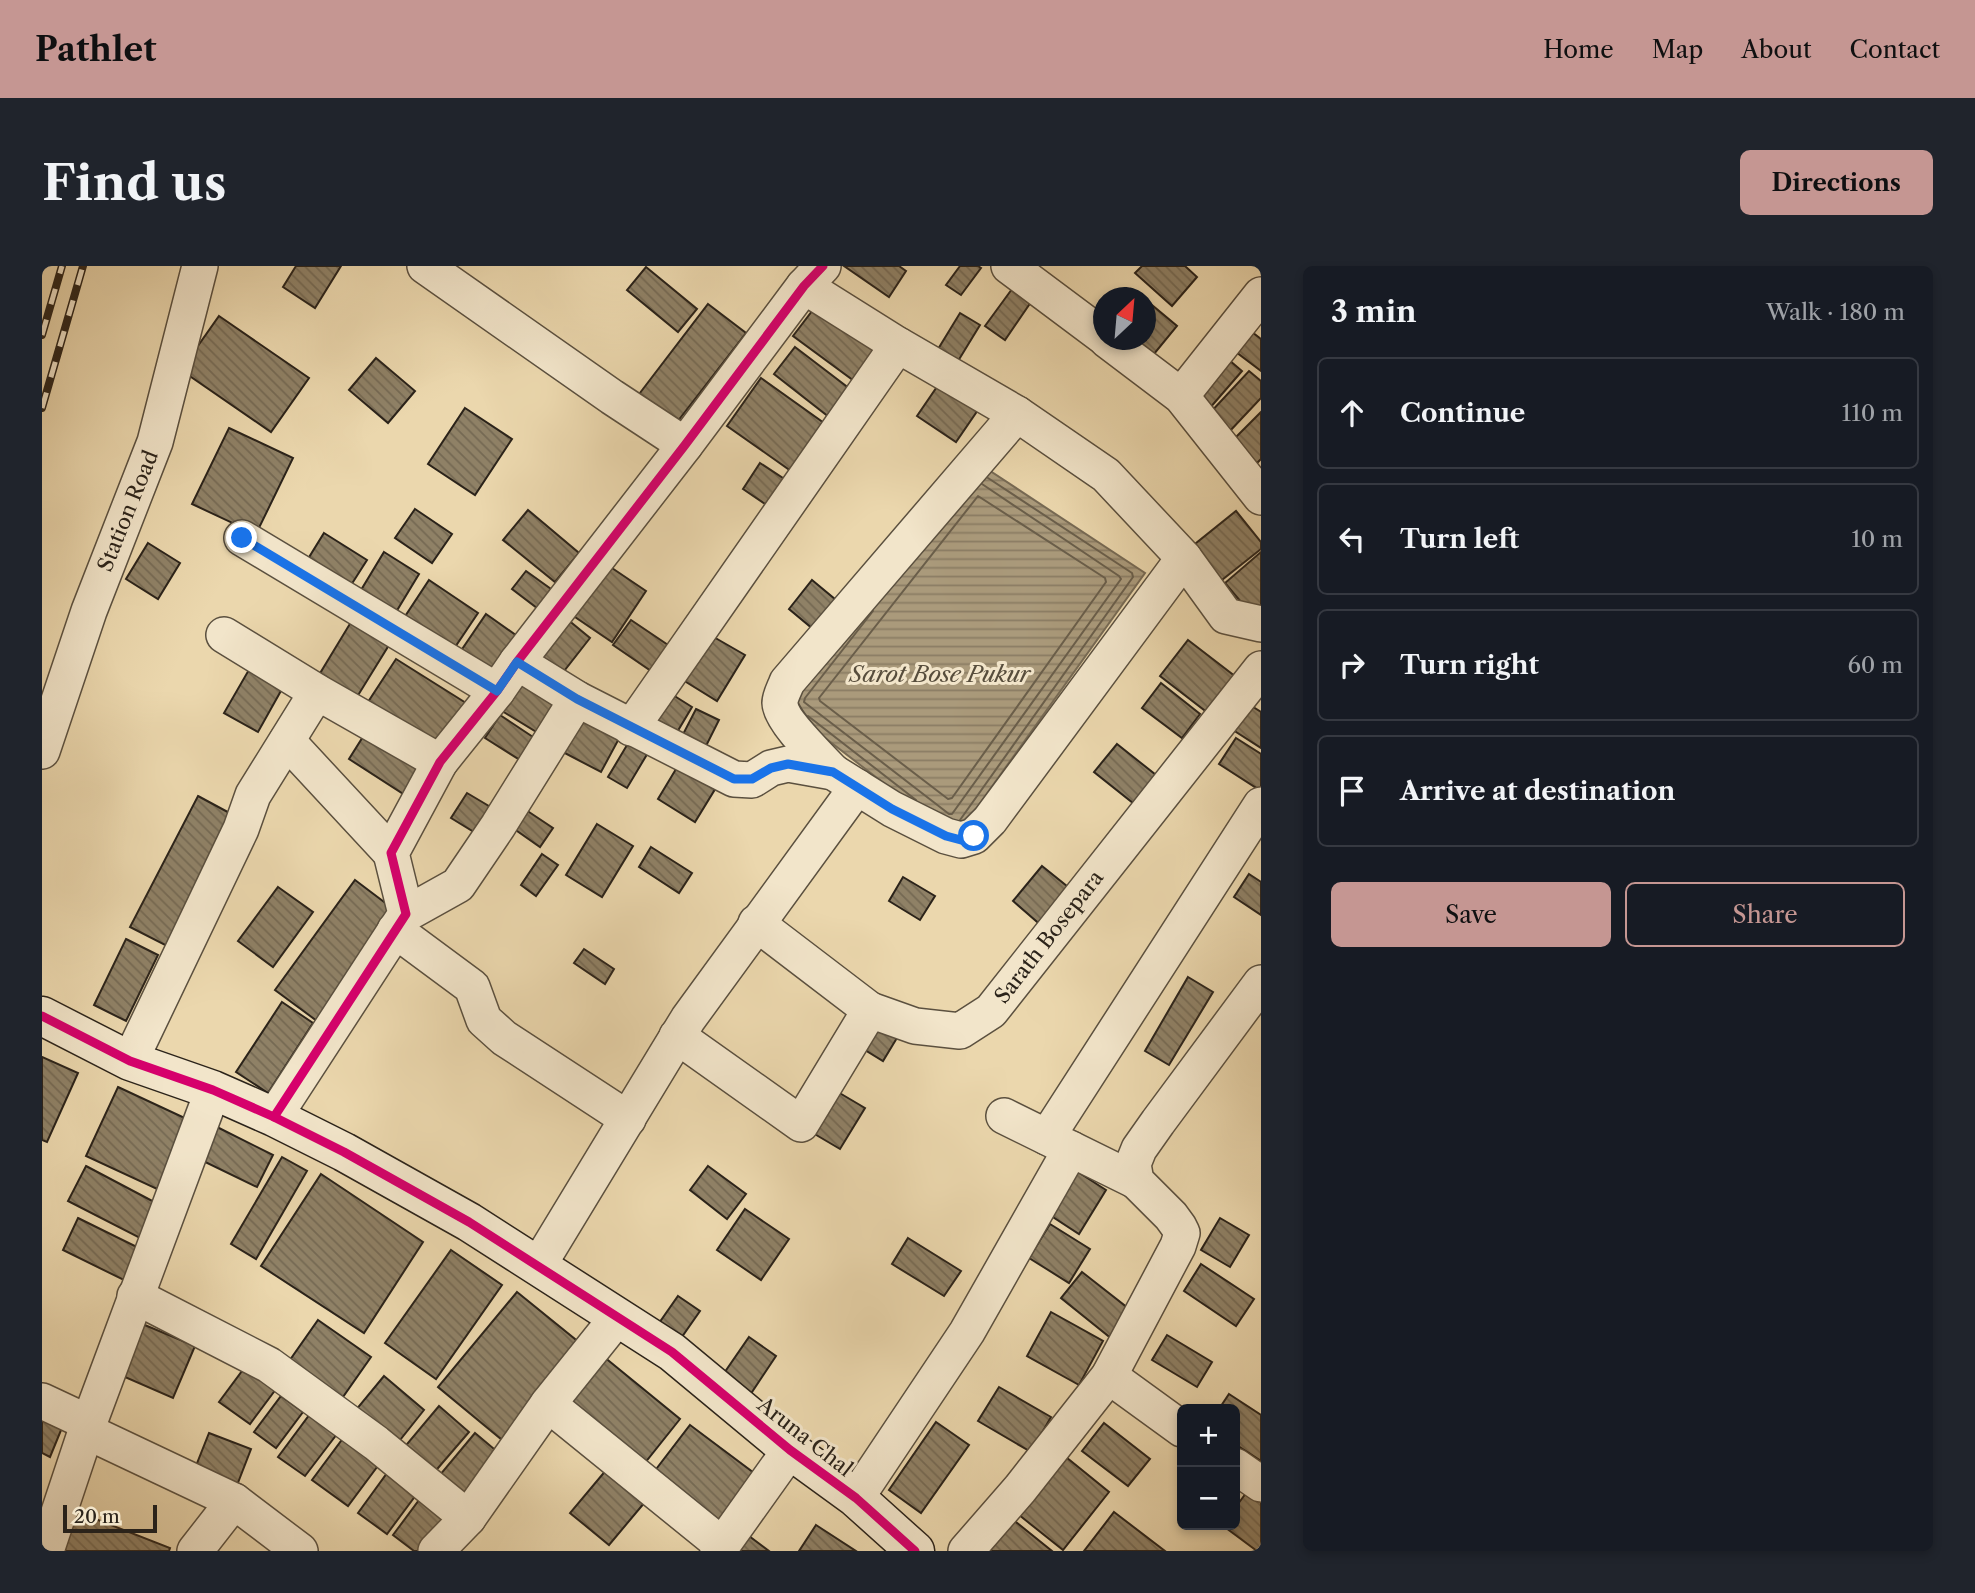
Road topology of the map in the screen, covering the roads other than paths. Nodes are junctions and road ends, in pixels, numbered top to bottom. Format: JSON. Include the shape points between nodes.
{"nodes":[{"id":1,"x":200,"y":266,"type":"edge"},
{"id":2,"x":425,"y":266,"type":"edge"},
{"id":3,"x":1024,"y":270,"type":"edge"},
{"id":4,"x":813,"y":276,"type":"edge"},
{"id":5,"x":1261,"y":295,"type":"edge"},
{"id":6,"x":1093,"y":328,"type":"edge"},
{"id":7,"x":898,"y":345,"type":"junction"},
{"id":8,"x":1121,"y":350,"type":"edge"},
{"id":9,"x":1181,"y":396,"type":"junction"},
{"id":10,"x":1017,"y":414,"type":"junction"},
{"id":11,"x":685,"y":445,"type":"junction"},
{"id":12,"x":1261,"y":495,"type":"edge"},
{"id":13,"x":242,"y":538,"type":"dead end"},
{"id":14,"x":1184,"y":558,"type":"junction"},
{"id":15,"x":1261,"y":624,"type":"edge"},
{"id":16,"x":224,"y":635,"type":"dead end"},
{"id":17,"x":517,"y":662,"type":"junction"},
{"id":18,"x":1261,"y":669,"type":"edge"},
{"id":19,"x":497,"y":691,"type":"junction"},
{"id":20,"x":317,"y":692,"type":"junction"},
{"id":21,"x":577,"y":699,"type":"junction"},
{"id":22,"x":631,"y":728,"type":"junction"},
{"id":23,"x":287,"y":741,"type":"junction"},
{"id":24,"x":42,"y":751,"type":"edge"},
{"id":25,"x":440,"y":762,"type":"junction"},
{"id":26,"x":845,"y":780,"type":"junction"},
{"id":27,"x":1261,"y":806,"type":"edge"},
{"id":28,"x":391,"y":853,"type":"junction"},
{"id":29,"x":401,"y":922,"type":"junction"},
{"id":30,"x":756,"y":923,"type":"junction"},
{"id":31,"x":1261,"y":983,"type":"edge"},
{"id":32,"x":870,"y":1010,"type":"junction"},
{"id":33,"x":42,"y":1016,"type":"edge"},
{"id":34,"x":677,"y":1037,"type":"junction"},
{"id":35,"x":130,"y":1061,"type":"junction"},
{"id":36,"x":213,"y":1090,"type":"junction"},
{"id":37,"x":1004,"y":1116,"type":"dead end"},
{"id":38,"x":274,"y":1117,"type":"junction"},
{"id":39,"x":628,"y":1119,"type":"junction"},
{"id":40,"x":1059,"y":1143,"type":"junction"},
{"id":41,"x":1136,"y":1181,"type":"junction"},
{"id":42,"x":538,"y":1266,"type":"junction"},
{"id":43,"x":135,"y":1296,"type":"junction"},
{"id":44,"x":617,"y":1318,"type":"junction"},
{"id":45,"x":1109,"y":1376,"type":"junction"},
{"id":46,"x":42,"y":1401,"type":"edge"},
{"id":47,"x":548,"y":1404,"type":"junction"},
{"id":48,"x":1177,"y":1425,"type":"edge"},
{"id":49,"x":88,"y":1427,"type":"junction"},
{"id":50,"x":790,"y":1450,"type":"junction"},
{"id":51,"x":856,"y":1498,"type":"junction"},
{"id":52,"x":234,"y":1501,"type":"junction"},
{"id":53,"x":468,"y":1518,"type":"junction"},
{"id":54,"x":720,"y":1548,"type":"edge"},
{"id":55,"x":46,"y":1551,"type":"edge"},
{"id":56,"x":195,"y":1551,"type":"edge"},
{"id":57,"x":300,"y":1551,"type":"edge"},
{"id":58,"x":436,"y":1551,"type":"edge"},
{"id":59,"x":915,"y":1551,"type":"edge"},
{"id":60,"x":966,"y":1551,"type":"edge"}],
"edges":[{"from":1,"to":24,"type":"street","name":"Station Road","via":[[155,442],[89,611]]},
{"from":2,"to":11,"type":"street"},
{"from":3,"to":6,"type":"street"},
{"from":4,"to":7,"type":"street"},
{"from":4,"to":11,"type":"street"},
{"from":5,"to":9,"type":"street"},
{"from":7,"to":10,"type":"street"},
{"from":7,"to":22,"type":"street"},
{"from":8,"to":9,"type":"street"},
{"from":9,"to":12,"type":"street"},
{"from":10,"to":14,"type":"street","via":[[1106,475]]},
{"from":10,"to":26,"type":"street","via":[[787,682],[780,702],[783,714]]},
{"from":11,"to":17,"type":"street"},
{"from":13,"to":19,"type":"street"},
{"from":14,"to":15,"type":"street","via":[[1226,616]]},
{"from":14,"to":26,"type":"street","via":[[974,836],[961,840],[946,836]]},
{"from":16,"to":20,"type":"street"},
{"from":17,"to":19,"type":"street"},
{"from":17,"to":21,"type":"street"},
{"from":18,"to":32,"type":"street","name":"Sarath Bosepara","via":[[991,1011],[960,1031],[915,1026]]},
{"from":19,"to":25,"type":"street"},
{"from":20,"to":23,"type":"street"},
{"from":20,"to":25,"type":"street"},
{"from":21,"to":22,"type":"street"},
{"from":21,"to":29,"type":"street","via":[[458,885]]},
{"from":22,"to":26,"type":"street","via":[[734,779],[752,779],[788,764]]},
{"from":23,"to":28,"type":"street"},
{"from":23,"to":35,"type":"street","via":[[253,795]]},
{"from":25,"to":28,"type":"street"},
{"from":26,"to":30,"type":"street"},
{"from":27,"to":40,"type":"street"},
{"from":28,"to":29,"type":"street"},
{"from":29,"to":38,"type":"street"},
{"from":29,"to":39,"type":"street","via":[[472,986],[484,1020],[504,1038]]},
{"from":30,"to":32,"type":"street","name":"Sarath Bosepara"},
{"from":30,"to":34,"type":"street"},
{"from":31,"to":41,"type":"street","via":[[1139,1149],[1133,1164]]},
{"from":32,"to":34,"type":"street","via":[[801,1124]]},
{"from":33,"to":35,"type":"street","name":"Aruna Chal"},
{"from":34,"to":39,"type":"street"},
{"from":35,"to":36,"type":"street","name":"Aruna Chal"},
{"from":36,"to":38,"type":"street","name":"Aruna Chal"},
{"from":36,"to":43,"type":"street"},
{"from":37,"to":40,"type":"street"},
{"from":38,"to":42,"type":"street","name":"Aruna Chal","via":[[457,1215]]},
{"from":39,"to":42,"type":"street"},
{"from":40,"to":41,"type":"street"},
{"from":40,"to":51,"type":"street","via":[[967,1332]]},
{"from":41,"to":45,"type":"street","via":[[1182,1233]]},
{"from":42,"to":44,"type":"street","name":"Aruna Chal"},
{"from":43,"to":49,"type":"street"},
{"from":43,"to":53,"type":"street","via":[[269,1365]]},
{"from":44,"to":47,"type":"street"},
{"from":44,"to":50,"type":"street","name":"Aruna Chal","via":[[672,1352]]},
{"from":45,"to":48,"type":"street"},
{"from":45,"to":60,"type":"street"},
{"from":46,"to":49,"type":"street"},
{"from":47,"to":53,"type":"street"},
{"from":47,"to":54,"type":"street"},
{"from":49,"to":52,"type":"street"},
{"from":49,"to":55,"type":"street"},
{"from":50,"to":51,"type":"street","name":"Aruna Chal"},
{"from":50,"to":54,"type":"street"},
{"from":51,"to":59,"type":"street","name":"Aruna Chal"},
{"from":52,"to":56,"type":"street"},
{"from":52,"to":57,"type":"street"},
{"from":53,"to":58,"type":"street"}]}
